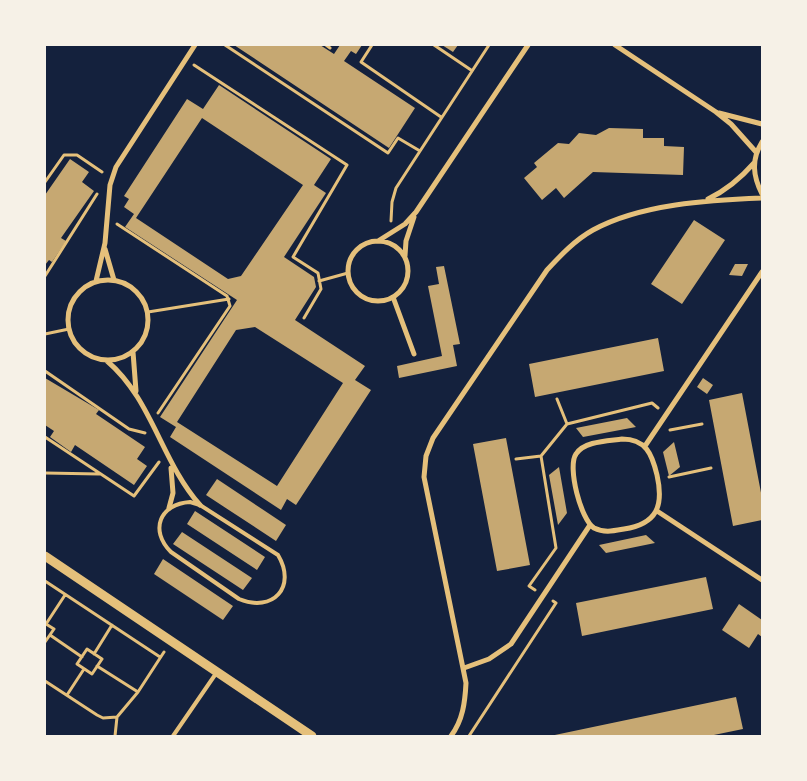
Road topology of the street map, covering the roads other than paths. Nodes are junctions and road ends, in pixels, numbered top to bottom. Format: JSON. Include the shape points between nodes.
{"nodes":[{"id":1,"x":195,"y":45,"type":"edge"},
{"id":2,"x":528,"y":45,"type":"edge"},
{"id":3,"x":616,"y":45,"type":"edge"},
{"id":4,"x":716,"y":112,"type":"junction"},
{"id":5,"x":762,"y":124,"type":"edge"},
{"id":6,"x":762,"y":142,"type":"edge"},
{"id":7,"x":756,"y":152,"type":"junction"},
{"id":8,"x":754,"y":163,"type":"junction"},
{"id":9,"x":762,"y":196,"type":"edge"},
{"id":10,"x":706,"y":200,"type":"junction"},
{"id":11,"x":416,"y":212,"type":"junction"},
{"id":12,"x":378,"y":240,"type":"junction"},
{"id":13,"x":105,"y":243,"type":"junction"},
{"id":14,"x":404,"y":256,"type":"junction"},
{"id":15,"x":762,"y":272,"type":"edge"},
{"id":16,"x":114,"y":280,"type":"junction"},
{"id":17,"x":96,"y":281,"type":"junction"},
{"id":18,"x":393,"y":297,"type":"junction"},
{"id":19,"x":134,"y":352,"type":"junction"},
{"id":20,"x":414,"y":354,"type":"dead end"},
{"id":21,"x":107,"y":361,"type":"junction"},
{"id":22,"x":136,"y":392,"type":"junction"},
{"id":23,"x":645,"y":446,"type":"junction"},
{"id":24,"x":170,"y":463,"type":"junction"},
{"id":25,"x":200,"y":505,"type":"junction"},
{"id":26,"x":169,"y":508,"type":"junction"},
{"id":27,"x":657,"y":511,"type":"junction"},
{"id":28,"x":590,"y":526,"type":"junction"},
{"id":29,"x":45,"y":556,"type":"edge"},
{"id":30,"x":762,"y":580,"type":"edge"},
{"id":31,"x":464,"y":668,"type":"junction"},
{"id":32,"x":217,"y":672,"type":"junction"},
{"id":33,"x":174,"y":736,"type":"edge"},
{"id":34,"x":312,"y":736,"type":"edge"},
{"id":35,"x":451,"y":736,"type":"edge"}],
"edges":[{"from":1,"to":13,"type":"street","via":[[123,153],[112,180]]},
{"from":2,"to":11,"type":"street"},
{"from":3,"to":4,"type":"street"},
{"from":4,"to":5,"type":"street"},
{"from":4,"to":7,"type":"street"},
{"from":6,"to":7,"type":"street"},
{"from":7,"to":8,"type":"street"},
{"from":8,"to":9,"type":"street","via":[[754,174]]},
{"from":8,"to":10,"type":"street","via":[[741,179]]},
{"from":9,"to":10,"type":"street"},
{"from":10,"to":31,"type":"street","via":[[620,218],[592,230],[568,248],[547,270],[433,438],[426,456],[424,477]]},
{"from":11,"to":12,"type":"street","via":[[392,233]]},
{"from":11,"to":14,"type":"street"},
{"from":12,"to":14,"type":"street","via":[[394,245]]},
{"from":12,"to":18,"type":"street","via":[[368,242],[353,254],[348,273],[350,282],[363,297],[372,301]]},
{"from":13,"to":16,"type":"street"},
{"from":13,"to":17,"type":"street"},
{"from":14,"to":18,"type":"street","via":[[408,271],[406,281]]},
{"from":15,"to":23,"type":"street"},
{"from":16,"to":17,"type":"street"},
{"from":16,"to":19,"type":"street","via":[[136,291],[148,312],[147,334]]},
{"from":17,"to":21,"type":"street","via":[[85,287],[74,300],[68,317],[69,329],[82,351]]},
{"from":18,"to":20,"type":"street"},
{"from":19,"to":21,"type":"street","via":[[121,359]]},
{"from":19,"to":22,"type":"street"},
{"from":21,"to":22,"type":"street"},
{"from":22,"to":24,"type":"street"},
{"from":23,"to":27,"type":"street","via":[[654,459],[658,479],[661,498]]},
{"from":23,"to":28,"type":"street","via":[[631,438],[622,438],[590,444],[576,454],[573,463],[581,511]]},
{"from":24,"to":25,"type":"street"},
{"from":24,"to":26,"type":"street","via":[[173,485]]},
{"from":25,"to":26,"type":"lane","via":[[179,503]]},
{"from":25,"to":26,"type":"lane","via":[[278,555],[286,578],[274,598],[263,604],[250,604],[171,552],[164,545],[159,525]]},
{"from":27,"to":28,"type":"street","via":[[644,524],[627,529],[607,532]]},
{"from":27,"to":30,"type":"street"},
{"from":28,"to":31,"type":"street","via":[[511,644],[490,659]]},
{"from":29,"to":32,"type":"street"},
{"from":31,"to":35,"type":"street","via":[[466,683],[462,713]]},
{"from":32,"to":33,"type":"lane"},
{"from":32,"to":34,"type":"street"}]}
